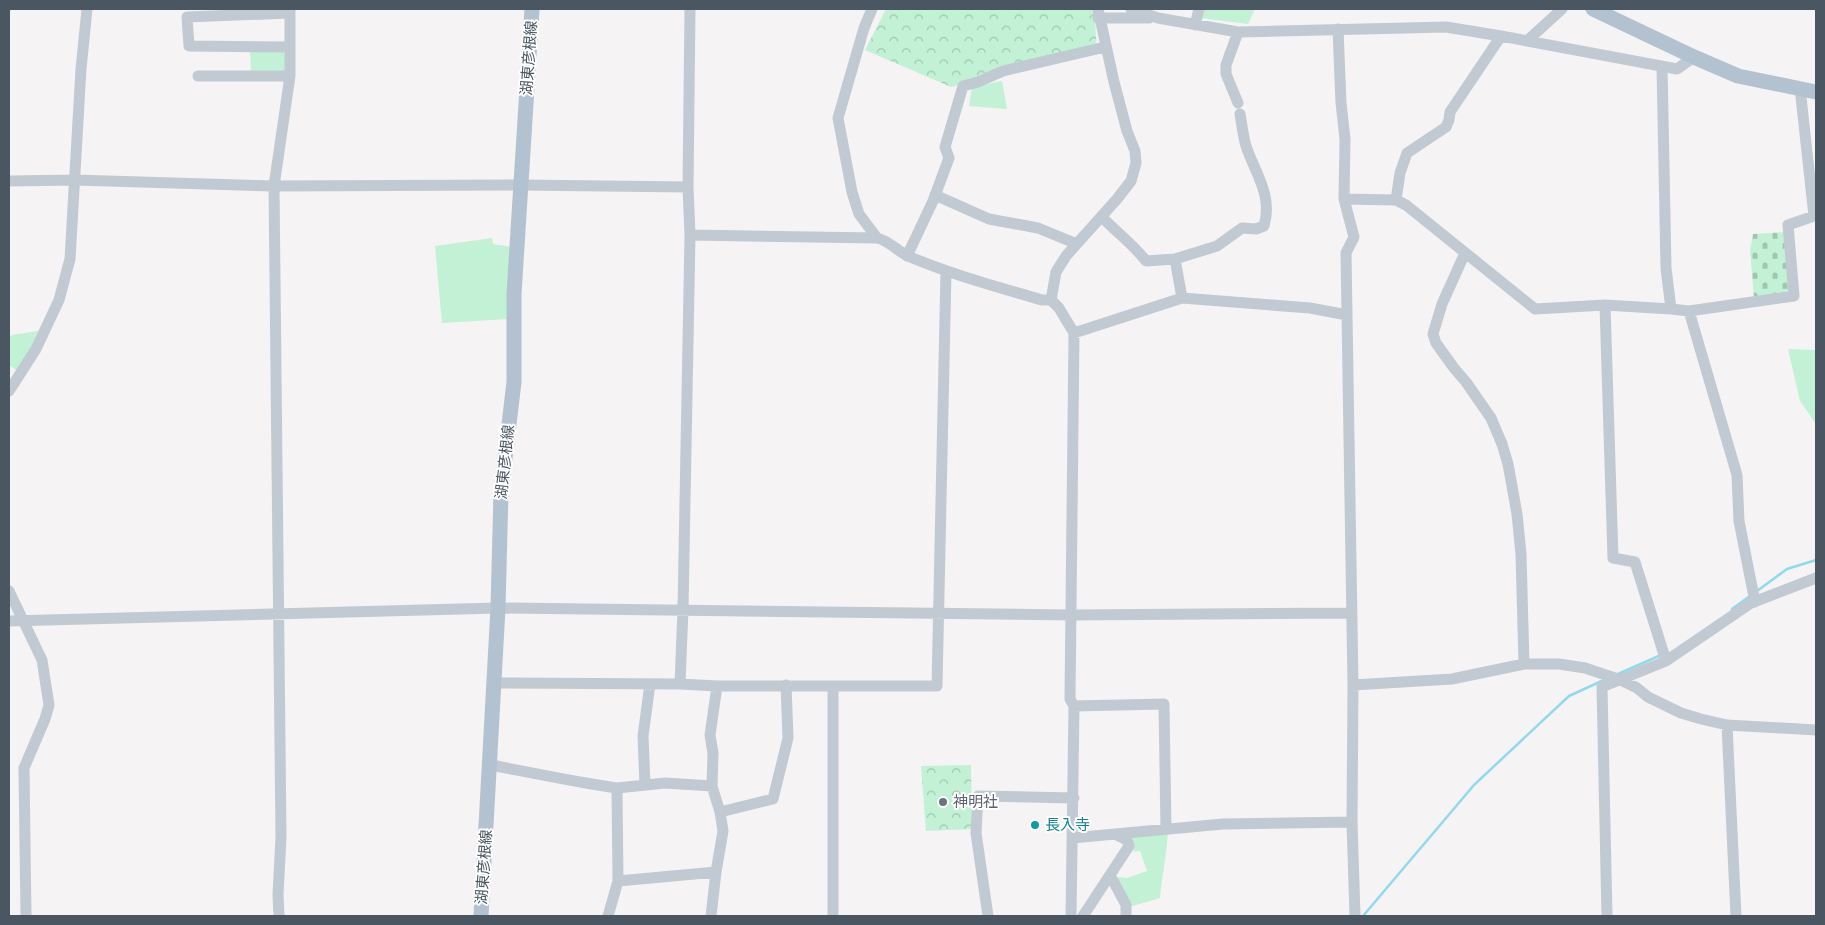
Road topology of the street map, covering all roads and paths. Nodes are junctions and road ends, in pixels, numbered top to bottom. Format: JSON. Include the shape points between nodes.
{"nodes":[{"id":1,"x":86,"y":9,"type":"edge"},
{"id":2,"x":532,"y":9,"type":"edge"},
{"id":3,"x":690,"y":9,"type":"edge"},
{"id":4,"x":872,"y":9,"type":"edge"},
{"id":5,"x":1131,"y":9,"type":"edge"},
{"id":6,"x":1199,"y":9,"type":"edge"},
{"id":7,"x":1562,"y":9,"type":"edge"},
{"id":8,"x":1593,"y":9,"type":"edge"},
{"id":9,"x":290,"y":11,"type":"edge"},
{"id":10,"x":1098,"y":13,"type":"edge"},
{"id":11,"x":1158,"y":18,"type":"junction"},
{"id":12,"x":1196,"y":25,"type":"junction"},
{"id":13,"x":1338,"y":29,"type":"junction"},
{"id":14,"x":1238,"y":32,"type":"junction"},
{"id":15,"x":1501,"y":36,"type":"junction"},
{"id":16,"x":1527,"y":41,"type":"junction"},
{"id":17,"x":290,"y":47,"type":"junction"},
{"id":18,"x":1105,"y":47,"type":"junction"},
{"id":19,"x":1694,"y":57,"type":"junction"},
{"id":20,"x":1662,"y":66,"type":"junction"},
{"id":21,"x":198,"y":76,"type":"dead end"},
{"id":22,"x":290,"y":76,"type":"junction"},
{"id":23,"x":1800,"y":88,"type":"junction"},
{"id":24,"x":1816,"y":92,"type":"edge"},
{"id":25,"x":75,"y":180,"type":"junction"},
{"id":26,"x":9,"y":181,"type":"edge"},
{"id":27,"x":520,"y":185,"type":"junction"},
{"id":28,"x":274,"y":186,"type":"junction"},
{"id":29,"x":688,"y":187,"type":"junction"},
{"id":30,"x":935,"y":195,"type":"junction"},
{"id":31,"x":1344,"y":199,"type":"junction"},
{"id":32,"x":1396,"y":200,"type":"junction"},
{"id":33,"x":1102,"y":217,"type":"junction"},
{"id":34,"x":690,"y":235,"type":"junction"},
{"id":35,"x":877,"y":238,"type":"junction"},
{"id":36,"x":1077,"y":244,"type":"junction"},
{"id":37,"x":1465,"y":253,"type":"junction"},
{"id":38,"x":907,"y":256,"type":"junction"},
{"id":39,"x":1175,"y":259,"type":"junction"},
{"id":40,"x":946,"y":270,"type":"junction"},
{"id":41,"x":1182,"y":298,"type":"junction"},
{"id":42,"x":1051,"y":300,"type":"junction"},
{"id":43,"x":1605,"y":305,"type":"junction"},
{"id":44,"x":1671,"y":309,"type":"junction"},
{"id":45,"x":1689,"y":311,"type":"junction"},
{"id":46,"x":1347,"y":315,"type":"junction"},
{"id":47,"x":1074,"y":333,"type":"junction"},
{"id":48,"x":9,"y":391,"type":"edge"},
{"id":49,"x":1816,"y":578,"type":"edge"},
{"id":50,"x":9,"y":591,"type":"edge"},
{"id":51,"x":1755,"y":602,"type":"junction"},
{"id":52,"x":498,"y":608,"type":"junction"},
{"id":53,"x":683,"y":609,"type":"junction"},
{"id":54,"x":278,"y":612,"type":"junction"},
{"id":55,"x":939,"y":613,"type":"junction"},
{"id":56,"x":1351,"y":613,"type":"junction"},
{"id":57,"x":1071,"y":615,"type":"junction"},
{"id":58,"x":23,"y":620,"type":"junction"},
{"id":59,"x":9,"y":621,"type":"edge"},
{"id":60,"x":1665,"y":657,"type":"junction"},
{"id":61,"x":1524,"y":664,"type":"junction"},
{"id":62,"x":1621,"y":680,"type":"junction"},
{"id":63,"x":493,"y":683,"type":"junction"},
{"id":64,"x":650,"y":684,"type":"junction"},
{"id":65,"x":680,"y":684,"type":"junction"},
{"id":66,"x":1353,"y":684,"type":"junction"},
{"id":67,"x":786,"y":685,"type":"junction"},
{"id":68,"x":717,"y":686,"type":"junction"},
{"id":69,"x":833,"y":686,"type":"junction"},
{"id":70,"x":1074,"y":706,"type":"junction"},
{"id":71,"x":1727,"y":725,"type":"junction"},
{"id":72,"x":1816,"y":730,"type":"edge"},
{"id":73,"x":491,"y":765,"type":"junction"},
{"id":74,"x":645,"y":785,"type":"junction"},
{"id":75,"x":712,"y":786,"type":"junction"},
{"id":76,"x":617,"y":788,"type":"junction"},
{"id":77,"x":1074,"y":798,"type":"junction"},
{"id":78,"x":720,"y":812,"type":"junction"},
{"id":79,"x":1352,"y":822,"type":"junction"},
{"id":80,"x":1166,"y":829,"type":"junction"},
{"id":81,"x":1115,"y":834,"type":"junction"},
{"id":82,"x":1072,"y":838,"type":"junction"},
{"id":83,"x":716,"y":872,"type":"junction"},
{"id":84,"x":1110,"y":875,"type":"junction"},
{"id":85,"x":618,"y":882,"type":"junction"},
{"id":86,"x":26,"y":916,"type":"edge"},
{"id":87,"x":280,"y":916,"type":"edge"},
{"id":88,"x":481,"y":916,"type":"edge"},
{"id":89,"x":608,"y":916,"type":"edge"},
{"id":90,"x":711,"y":916,"type":"edge"},
{"id":91,"x":833,"y":916,"type":"edge"},
{"id":92,"x":988,"y":916,"type":"edge"},
{"id":93,"x":1071,"y":916,"type":"edge"},
{"id":94,"x":1083,"y":916,"type":"edge"},
{"id":95,"x":1126,"y":916,"type":"edge"},
{"id":96,"x":1355,"y":916,"type":"edge"},
{"id":97,"x":1607,"y":916,"type":"edge"},
{"id":98,"x":1736,"y":916,"type":"edge"}],
"edges":[{"from":1,"to":25,"type":"street"},
{"from":2,"to":27,"type":"main road","name":"湖東彦根線"},
{"from":3,"to":29,"type":"street"},
{"from":4,"to":35,"type":"street","via":[[838,118],[859,214]]},
{"from":5,"to":11,"type":"street"},
{"from":6,"to":12,"type":"street"},
{"from":7,"to":16,"type":"street"},
{"from":8,"to":19,"type":"main road"},
{"from":9,"to":17,"type":"street"},
{"from":9,"to":17,"type":"street","via":[[187,17],[189,46]]},
{"from":10,"to":11,"type":"street"},
{"from":10,"to":18,"type":"street"},
{"from":11,"to":12,"type":"street"},
{"from":12,"to":14,"type":"street"},
{"from":13,"to":14,"type":"street"},
{"from":13,"to":15,"type":"street","via":[[1446,27]]},
{"from":13,"to":31,"type":"street","via":[[1345,139]]},
{"from":14,"to":39,"type":"street","via":[[1226,74],[1239,109],[1246,146],[1266,195],[1264,226],[1242,228],[1217,246]]},
{"from":15,"to":16,"type":"street"},
{"from":15,"to":32,"type":"street","via":[[1450,112],[1446,127],[1407,153]]},
{"from":16,"to":20,"type":"street"},
{"from":17,"to":22,"type":"street"},
{"from":18,"to":30,"type":"street","via":[[1004,71],[962,86],[945,146],[949,158]]},
{"from":18,"to":33,"type":"street","via":[[1127,131],[1136,151],[1136,163],[1131,181]]},
{"from":19,"to":20,"type":"street","via":[[1677,69]]},
{"from":19,"to":23,"type":"main road","via":[[1738,76]]},
{"from":20,"to":44,"type":"street","via":[[1666,268]]},
{"from":21,"to":22,"type":"street"},
{"from":22,"to":28,"type":"street"},
{"from":23,"to":24,"type":"main road"},
{"from":23,"to":45,"type":"street","via":[[1814,216],[1788,225],[1794,296]]},
{"from":25,"to":26,"type":"street"},
{"from":25,"to":28,"type":"street"},
{"from":25,"to":48,"type":"street","via":[[70,259],[58,300],[36,349]]},
{"from":27,"to":28,"type":"street"},
{"from":27,"to":29,"type":"street"},
{"from":27,"to":52,"type":"main road","name":"湖東彦根線","via":[[514,294],[514,382],[502,492]]},
{"from":28,"to":54,"type":"street"},
{"from":29,"to":34,"type":"street"},
{"from":30,"to":36,"type":"street","via":[[989,219],[1038,228]]},
{"from":30,"to":38,"type":"street"},
{"from":31,"to":32,"type":"street"},
{"from":31,"to":46,"type":"street","via":[[1354,237],[1346,253]]},
{"from":32,"to":37,"type":"street"},
{"from":33,"to":36,"type":"street"},
{"from":33,"to":39,"type":"street","via":[[1134,245],[1146,261]]},
{"from":34,"to":35,"type":"street"},
{"from":34,"to":53,"type":"street"},
{"from":35,"to":38,"type":"street","via":[[884,239]]},
{"from":36,"to":42,"type":"street","via":[[1056,272]]},
{"from":37,"to":43,"type":"street","via":[[1535,309]]},
{"from":37,"to":61,"type":"street","via":[[1442,304],[1433,334],[1436,343],[1491,418],[1508,464],[1521,554]]},
{"from":38,"to":40,"type":"street"},
{"from":39,"to":41,"type":"street"},
{"from":40,"to":42,"type":"street"},
{"from":40,"to":55,"type":"street"},
{"from":41,"to":46,"type":"street","via":[[1310,308]]},
{"from":41,"to":47,"type":"street"},
{"from":42,"to":47,"type":"street","via":[[1060,308]]},
{"from":43,"to":44,"type":"street"},
{"from":43,"to":60,"type":"street","via":[[1613,558],[1635,562]]},
{"from":44,"to":45,"type":"street"},
{"from":45,"to":51,"type":"street","via":[[1737,475],[1739,521]]},
{"from":46,"to":56,"type":"street"},
{"from":47,"to":57,"type":"street"},
{"from":49,"to":51,"type":"street"},
{"from":50,"to":58,"type":"street"},
{"from":51,"to":60,"type":"street","via":[[1695,643]]},
{"from":52,"to":53,"type":"street"},
{"from":52,"to":54,"type":"street"},
{"from":52,"to":63,"type":"main road","name":"湖東彦根線"},
{"from":53,"to":55,"type":"street"},
{"from":53,"to":65,"type":"street"},
{"from":54,"to":58,"type":"street"},
{"from":54,"to":87,"type":"street"},
{"from":55,"to":57,"type":"street"},
{"from":55,"to":69,"type":"street","via":[[937,686]]},
{"from":56,"to":57,"type":"street"},
{"from":56,"to":66,"type":"street"},
{"from":57,"to":70,"type":"street","via":[[1070,699]]},
{"from":58,"to":59,"type":"street"},
{"from":58,"to":86,"type":"street","via":[[42,660],[49,705],[24,768]]},
{"from":60,"to":62,"type":"street"},
{"from":61,"to":62,"type":"street","via":[[1585,668]]},
{"from":61,"to":66,"type":"street","via":[[1452,679]]},
{"from":62,"to":71,"type":"street","via":[[1681,713]]},
{"from":62,"to":97,"type":"street","via":[[1602,687]]},
{"from":63,"to":64,"type":"street"},
{"from":63,"to":73,"type":"main road","name":"湖東彦根線"},
{"from":64,"to":65,"type":"street"},
{"from":64,"to":74,"type":"street","via":[[643,736]]},
{"from":65,"to":68,"type":"street"},
{"from":66,"to":79,"type":"street"},
{"from":67,"to":68,"type":"street"},
{"from":67,"to":69,"type":"street"},
{"from":67,"to":78,"type":"street","via":[[788,738],[773,799]]},
{"from":68,"to":75,"type":"street","via":[[710,735]]},
{"from":69,"to":91,"type":"street"},
{"from":70,"to":77,"type":"street"},
{"from":70,"to":80,"type":"street","via":[[1164,704]]},
{"from":71,"to":72,"type":"street"},
{"from":71,"to":98,"type":"street"},
{"from":73,"to":76,"type":"street"},
{"from":73,"to":88,"type":"main road","name":"湖東彦根線"},
{"from":74,"to":75,"type":"street","via":[[665,782]]},
{"from":74,"to":76,"type":"street"},
{"from":75,"to":78,"type":"street"},
{"from":76,"to":85,"type":"street"},
{"from":77,"to":82,"type":"street"},
{"from":77,"to":92,"type":"street","via":[[978,796],[976,833]]},
{"from":78,"to":83,"type":"street","via":[[723,832]]},
{"from":79,"to":80,"type":"street","via":[[1223,824]]},
{"from":79,"to":96,"type":"street"},
{"from":80,"to":81,"type":"street"},
{"from":81,"to":82,"type":"street"},
{"from":81,"to":84,"type":"street","via":[[1127,840],[1129,846]]},
{"from":82,"to":93,"type":"street"},
{"from":83,"to":85,"type":"street"},
{"from":83,"to":90,"type":"street"},
{"from":84,"to":94,"type":"street"},
{"from":84,"to":95,"type":"street","via":[[1126,905]]},
{"from":85,"to":89,"type":"street"}]}
